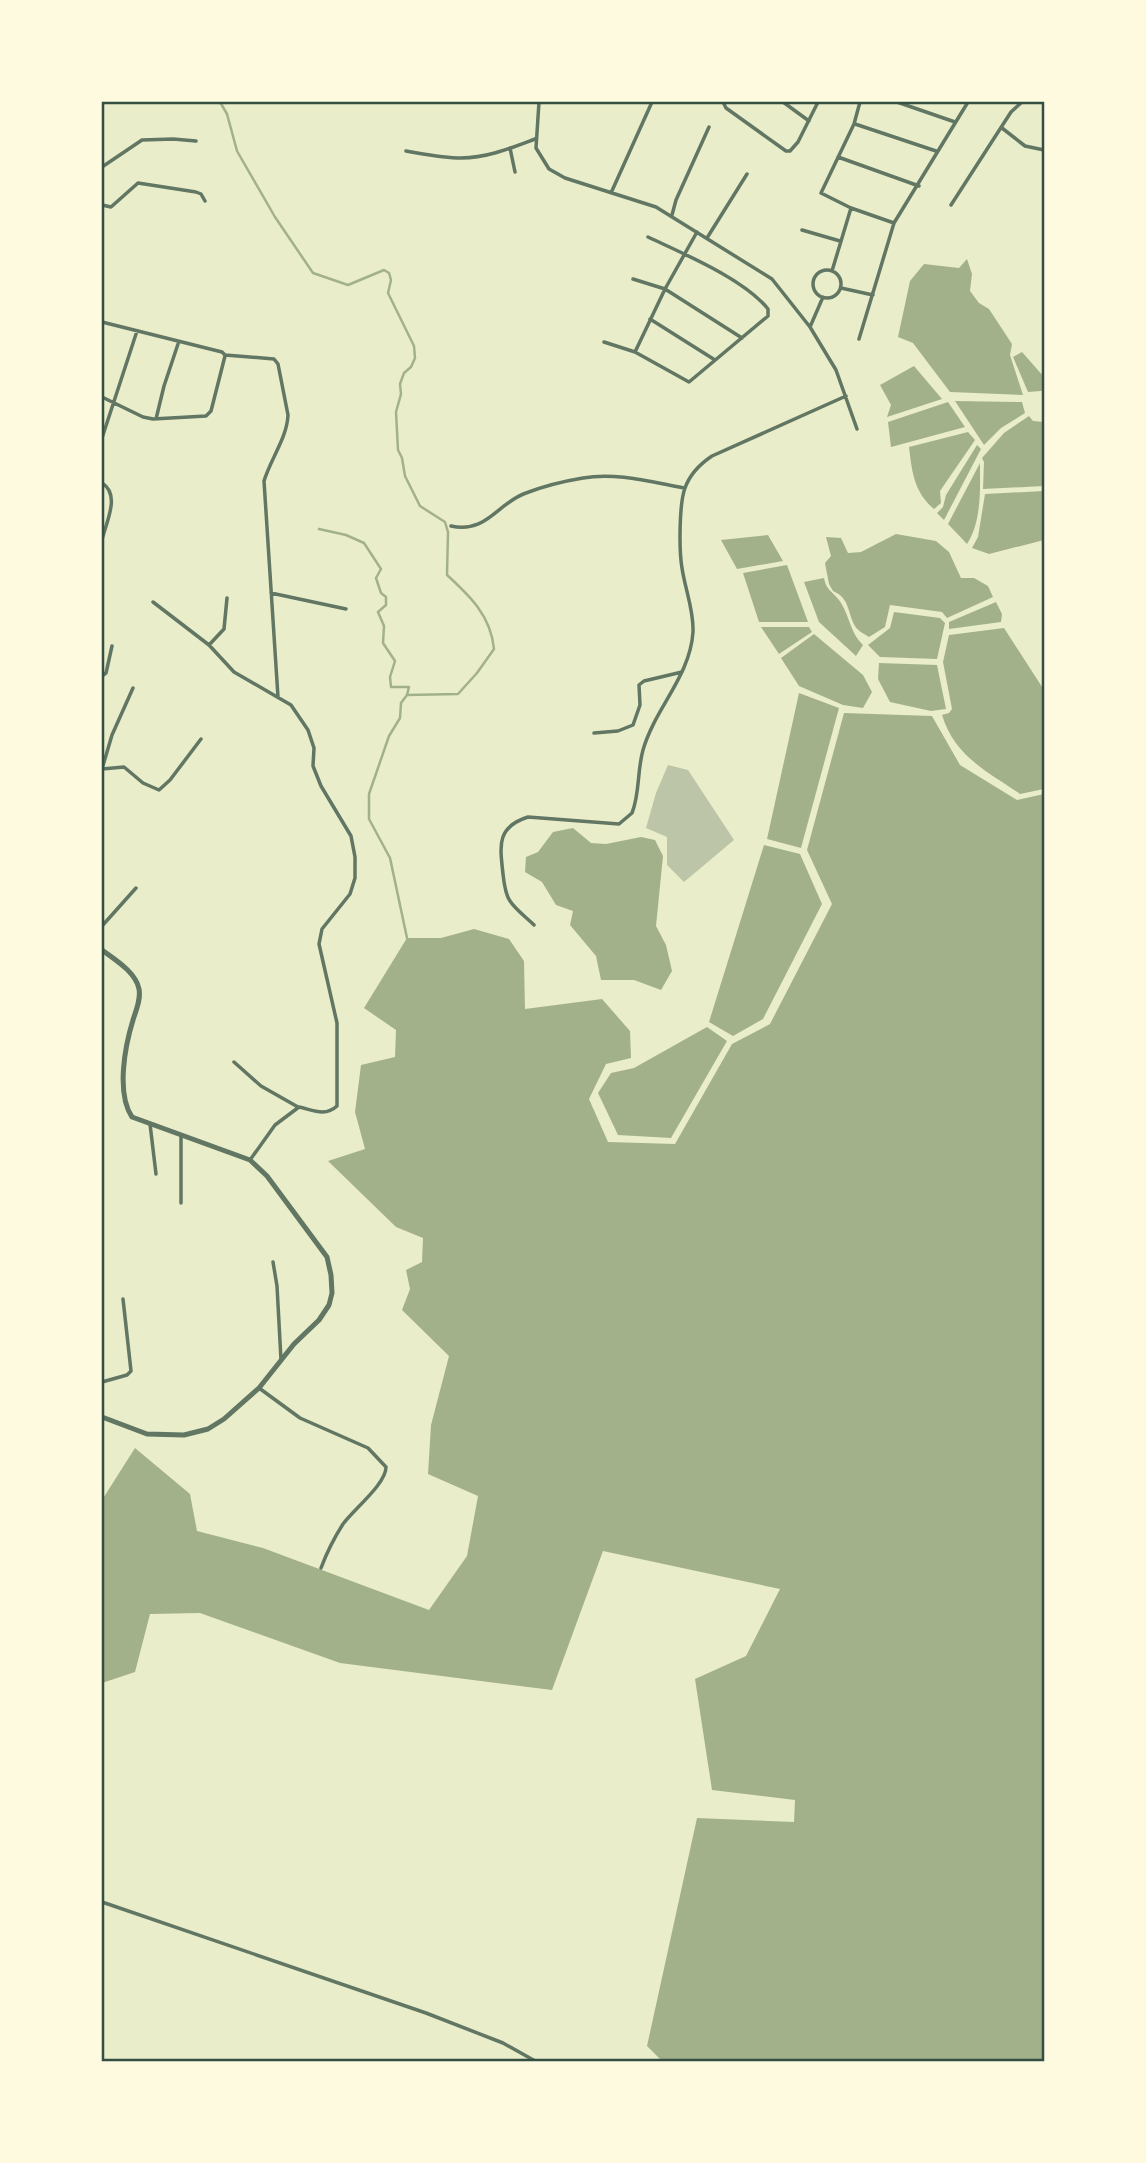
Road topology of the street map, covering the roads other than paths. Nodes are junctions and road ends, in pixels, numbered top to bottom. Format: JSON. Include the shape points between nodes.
{"nodes":[{"id":1,"x":539,"y":102,"type":"edge"},
{"id":2,"x":653,"y":102,"type":"edge"},
{"id":3,"x":723,"y":102,"type":"edge"},
{"id":4,"x":783,"y":102,"type":"edge"},
{"id":5,"x":818,"y":102,"type":"edge"},
{"id":6,"x":860,"y":102,"type":"edge"},
{"id":7,"x":897,"y":102,"type":"edge"},
{"id":8,"x":968,"y":102,"type":"edge"},
{"id":9,"x":1022,"y":102,"type":"edge"},
{"id":10,"x":809,"y":121,"type":"junction"},
{"id":11,"x":956,"y":122,"type":"junction"},
{"id":12,"x":854,"y":124,"type":"junction"},
{"id":13,"x":709,"y":127,"type":"dead end"},
{"id":14,"x":1002,"y":128,"type":"junction"},
{"id":15,"x":535,"y":139,"type":"junction"},
{"id":16,"x":196,"y":141,"type":"dead end"},
{"id":17,"x":510,"y":148,"type":"junction"},
{"id":18,"x":1045,"y":150,"type":"edge"},
{"id":19,"x":406,"y":151,"type":"dead end"},
{"id":20,"x":936,"y":151,"type":"junction"},
{"id":21,"x":838,"y":157,"type":"junction"},
{"id":22,"x":102,"y":167,"type":"edge"},
{"id":23,"x":514,"y":172,"type":"dead end"},
{"id":24,"x":747,"y":174,"type":"dead end"},
{"id":25,"x":919,"y":186,"type":"junction"},
{"id":26,"x":611,"y":193,"type":"junction"},
{"id":27,"x":205,"y":201,"type":"dead end"},
{"id":28,"x":102,"y":205,"type":"edge"},
{"id":29,"x":951,"y":205,"type":"dead end"},
{"id":30,"x":851,"y":208,"type":"junction"},
{"id":31,"x":672,"y":215,"type":"junction"},
{"id":32,"x":894,"y":223,"type":"junction"},
{"id":33,"x":802,"y":230,"type":"dead end"},
{"id":34,"x":697,"y":232,"type":"junction"},
{"id":35,"x":648,"y":237,"type":"dead end"},
{"id":36,"x":707,"y":238,"type":"junction"},
{"id":37,"x":841,"y":241,"type":"junction"},
{"id":38,"x":685,"y":254,"type":"junction"},
{"id":39,"x":832,"y":271,"type":"junction"},
{"id":40,"x":633,"y":279,"type":"dead end"},
{"id":41,"x":841,"y":288,"type":"junction"},
{"id":42,"x":665,"y":289,"type":"junction"},
{"id":43,"x":874,"y":295,"type":"junction"},
{"id":44,"x":823,"y":298,"type":"junction"},
{"id":45,"x":650,"y":319,"type":"junction"},
{"id":46,"x":102,"y":322,"type":"edge"},
{"id":47,"x":810,"y":327,"type":"junction"},
{"id":48,"x":137,"y":331,"type":"junction"},
{"id":49,"x":742,"y":338,"type":"junction"},
{"id":50,"x":859,"y":339,"type":"dead end"},
{"id":51,"x":604,"y":342,"type":"dead end"},
{"id":52,"x":179,"y":343,"type":"junction"},
{"id":53,"x":635,"y":352,"type":"junction"},
{"id":54,"x":225,"y":355,"type":"junction"},
{"id":55,"x":715,"y":360,"type":"junction"},
{"id":56,"x":846,"y":396,"type":"junction"},
{"id":57,"x":102,"y":397,"type":"edge"},
{"id":58,"x":112,"y":403,"type":"junction"},
{"id":59,"x":156,"y":419,"type":"junction"},
{"id":60,"x":858,"y":429,"type":"dead end"},
{"id":61,"x":102,"y":438,"type":"edge"},
{"id":62,"x":102,"y":483,"type":"edge"},
{"id":63,"x":684,"y":488,"type":"junction"},
{"id":64,"x":451,"y":526,"type":"dead end"},
{"id":65,"x":102,"y":540,"type":"edge"},
{"id":66,"x":271,"y":593,"type":"junction"},
{"id":67,"x":227,"y":598,"type":"dead end"},
{"id":68,"x":153,"y":602,"type":"dead end"},
{"id":69,"x":346,"y":609,"type":"dead end"},
{"id":70,"x":209,"y":645,"type":"junction"},
{"id":71,"x":113,"y":646,"type":"dead end"},
{"id":72,"x":682,"y":672,"type":"junction"},
{"id":73,"x":102,"y":676,"type":"edge"},
{"id":74,"x":133,"y":688,"type":"dead end"},
{"id":75,"x":278,"y":697,"type":"junction"},
{"id":76,"x":594,"y":733,"type":"dead end"},
{"id":77,"x":201,"y":739,"type":"dead end"},
{"id":78,"x":102,"y":769,"type":"edge"},
{"id":79,"x":136,"y":888,"type":"dead end"},
{"id":80,"x":534,"y":925,"type":"dead end"},
{"id":81,"x":102,"y":926,"type":"edge"},
{"id":82,"x":102,"y":950,"type":"edge"},
{"id":83,"x":234,"y":1062,"type":"dead end"},
{"id":84,"x":299,"y":1107,"type":"junction"},
{"id":85,"x":150,"y":1125,"type":"junction"},
{"id":86,"x":181,"y":1136,"type":"junction"},
{"id":87,"x":250,"y":1160,"type":"junction"},
{"id":88,"x":156,"y":1174,"type":"dead end"},
{"id":89,"x":181,"y":1203,"type":"dead end"},
{"id":90,"x":273,"y":1262,"type":"dead end"},
{"id":91,"x":123,"y":1299,"type":"dead end"},
{"id":92,"x":281,"y":1360,"type":"junction"},
{"id":93,"x":102,"y":1382,"type":"edge"},
{"id":94,"x":259,"y":1388,"type":"junction"},
{"id":95,"x":102,"y":1417,"type":"edge"},
{"id":96,"x":321,"y":1568,"type":"dead end"},
{"id":97,"x":102,"y":1902,"type":"edge"},
{"id":98,"x":537,"y":2062,"type":"edge"}],
"edges":[{"from":1,"to":15,"type":"street"},
{"from":2,"to":26,"type":"street"},
{"from":3,"to":10,"type":"street","via":[[786,150],[794,148]]},
{"from":4,"to":10,"type":"street"},
{"from":5,"to":10,"type":"street"},
{"from":6,"to":12,"type":"street"},
{"from":7,"to":11,"type":"street"},
{"from":8,"to":11,"type":"street"},
{"from":9,"to":14,"type":"street"},
{"from":11,"to":20,"type":"street"},
{"from":12,"to":20,"type":"street"},
{"from":12,"to":21,"type":"street"},
{"from":13,"to":31,"type":"street"},
{"from":14,"to":18,"type":"street","via":[[1026,146]]},
{"from":14,"to":29,"type":"street"},
{"from":15,"to":17,"type":"street"},
{"from":15,"to":26,"type":"street","via":[[539,156],[557,174]]},
{"from":16,"to":22,"type":"street","via":[[142,140]]},
{"from":17,"to":19,"type":"street","via":[[460,158]]},
{"from":17,"to":23,"type":"street"},
{"from":20,"to":25,"type":"street"},
{"from":21,"to":25,"type":"street"},
{"from":21,"to":30,"type":"street","via":[[822,195]]},
{"from":24,"to":36,"type":"street"},
{"from":25,"to":32,"type":"street"},
{"from":26,"to":31,"type":"street"},
{"from":27,"to":28,"type":"street","via":[[196,192],[138,183],[111,206]]},
{"from":30,"to":32,"type":"street"},
{"from":30,"to":37,"type":"street"},
{"from":31,"to":34,"type":"street"},
{"from":32,"to":43,"type":"street"},
{"from":33,"to":37,"type":"street"},
{"from":34,"to":36,"type":"street"},
{"from":34,"to":38,"type":"street"},
{"from":35,"to":38,"type":"street"},
{"from":36,"to":47,"type":"street","via":[[772,279]]},
{"from":37,"to":39,"type":"street"},
{"from":38,"to":42,"type":"street"},
{"from":38,"to":49,"type":"street","via":[[754,293],[768,309],[768,316]]},
{"from":39,"to":41,"type":"street"},
{"from":39,"to":44,"type":"street","via":[[825,270],[814,279]]},
{"from":40,"to":42,"type":"street"},
{"from":41,"to":43,"type":"street"},
{"from":41,"to":44,"type":"street","via":[[837,295]]},
{"from":42,"to":45,"type":"street"},
{"from":42,"to":49,"type":"street"},
{"from":43,"to":50,"type":"street"},
{"from":44,"to":47,"type":"street"},
{"from":45,"to":53,"type":"street"},
{"from":45,"to":55,"type":"street"},
{"from":46,"to":48,"type":"street"},
{"from":47,"to":56,"type":"street"},
{"from":48,"to":52,"type":"street"},
{"from":48,"to":58,"type":"street"},
{"from":49,"to":55,"type":"street"},
{"from":51,"to":53,"type":"street"},
{"from":52,"to":54,"type":"street"},
{"from":52,"to":59,"type":"street"},
{"from":53,"to":55,"type":"street","via":[[689,382]]},
{"from":54,"to":59,"type":"street","via":[[209,414]]},
{"from":54,"to":66,"type":"street","via":[[274,359],[282,382],[288,423],[264,481]]},
{"from":56,"to":60,"type":"street"},
{"from":56,"to":63,"type":"street","via":[[712,456],[698,466]]},
{"from":57,"to":58,"type":"street"},
{"from":58,"to":59,"type":"street"},
{"from":58,"to":61,"type":"street"},
{"from":62,"to":65,"type":"street","via":[[112,497]]},
{"from":63,"to":64,"type":"street","via":[[602,475],[580,478],[525,493],[477,525]]},
{"from":63,"to":72,"type":"street","via":[[682,567],[693,632]]},
{"from":66,"to":69,"type":"street"},
{"from":66,"to":75,"type":"street"},
{"from":67,"to":70,"type":"street","via":[[224,629]]},
{"from":68,"to":70,"type":"street"},
{"from":70,"to":75,"type":"street","via":[[234,672]]},
{"from":71,"to":73,"type":"street"},
{"from":72,"to":76,"type":"street","via":[[639,685],[640,705],[633,725]]},
{"from":72,"to":80,"type":"street","via":[[644,749],[635,807],[627,819],[619,824],[528,817],[516,820],[503,833],[500,847],[509,900]]},
{"from":74,"to":78,"type":"street"},
{"from":75,"to":84,"type":"street","via":[[291,705],[308,730],[314,747],[313,766],[351,836],[355,857],[350,894],[322,929],[319,944],[337,1023],[337,1105],[322,1113]]},
{"from":77,"to":78,"type":"street","via":[[159,790],[124,767]]},
{"from":79,"to":81,"type":"street"},
{"from":82,"to":85,"type":"street","via":[[119,962],[139,987],[122,1088],[132,1117]]},
{"from":83,"to":84,"type":"street","via":[[261,1086]]},
{"from":84,"to":87,"type":"street","via":[[275,1125]]},
{"from":85,"to":86,"type":"street"},
{"from":85,"to":88,"type":"street"},
{"from":86,"to":87,"type":"street"},
{"from":86,"to":89,"type":"street"},
{"from":87,"to":92,"type":"street","via":[[327,1258],[331,1275],[329,1305]]},
{"from":90,"to":92,"type":"street"},
{"from":91,"to":93,"type":"street","via":[[131,1371]]},
{"from":92,"to":94,"type":"street"},
{"from":94,"to":95,"type":"street","via":[[208,1429],[184,1434],[147,1434]]},
{"from":94,"to":96,"type":"street","via":[[300,1418],[368,1448],[386,1467],[379,1483],[344,1523]]},
{"from":97,"to":98,"type":"street","via":[[426,2012]]}]}
